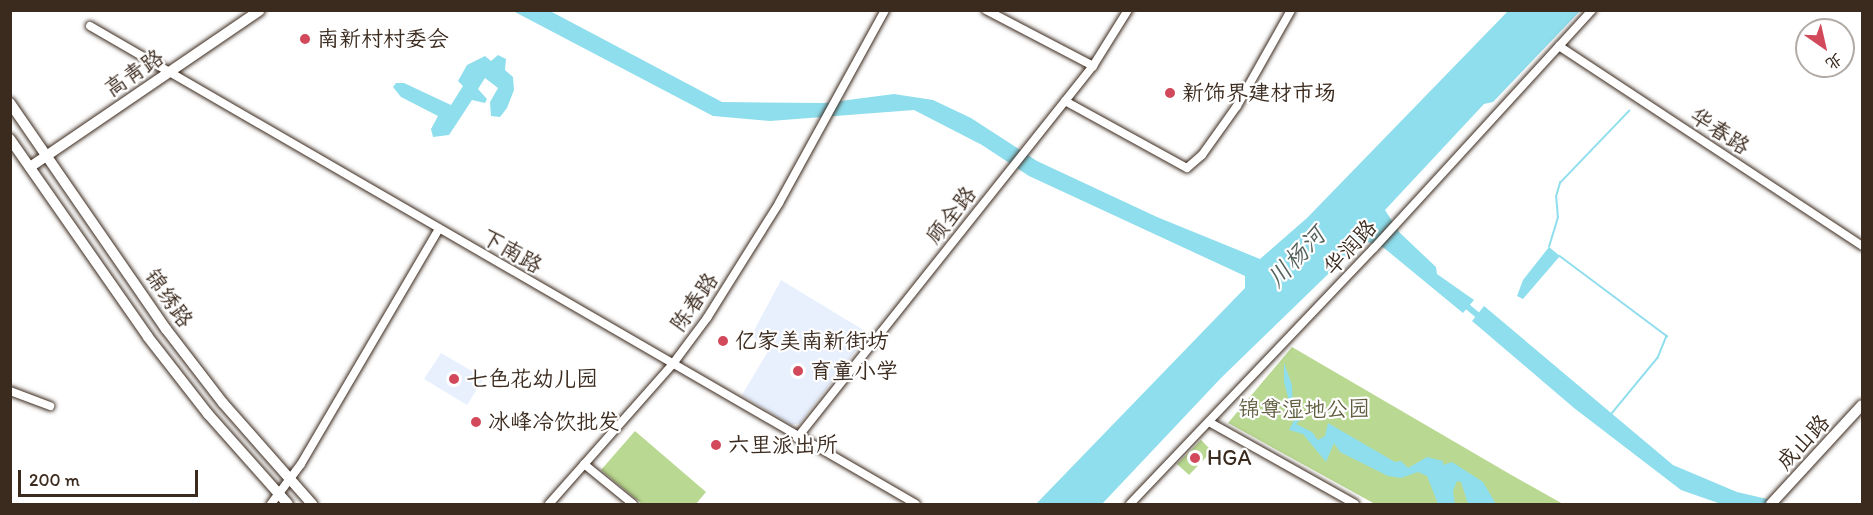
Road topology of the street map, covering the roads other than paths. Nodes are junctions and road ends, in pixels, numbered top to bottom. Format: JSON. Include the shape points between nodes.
{"nodes":[{"id":1,"x":260,"y":10,"type":"edge"},
{"id":2,"x":885,"y":10,"type":"edge"},
{"id":3,"x":987,"y":10,"type":"edge"},
{"id":4,"x":1128,"y":10,"type":"edge"},
{"id":5,"x":1291,"y":10,"type":"edge"},
{"id":6,"x":1592,"y":10,"type":"edge"},
{"id":7,"x":90,"y":26,"type":"dead end"},
{"id":8,"x":1558,"y":46,"type":"junction"},
{"id":9,"x":1094,"y":66,"type":"junction"},
{"id":10,"x":171,"y":71,"type":"junction"},
{"id":11,"x":1065,"y":101,"type":"junction"},
{"id":12,"x":10,"y":103,"type":"edge"},
{"id":13,"x":10,"y":139,"type":"edge"},
{"id":14,"x":47,"y":156,"type":"junction"},
{"id":15,"x":30,"y":167,"type":"junction"},
{"id":16,"x":439,"y":229,"type":"junction"},
{"id":17,"x":1863,"y":246,"type":"edge"},
{"id":18,"x":672,"y":365,"type":"junction"},
{"id":19,"x":10,"y":391,"type":"edge"},
{"id":20,"x":1863,"y":405,"type":"edge"},
{"id":21,"x":50,"y":406,"type":"dead end"},
{"id":22,"x":1863,"y":416,"type":"edge"},
{"id":23,"x":1209,"y":422,"type":"junction"},
{"id":24,"x":797,"y":438,"type":"junction"},
{"id":25,"x":584,"y":464,"type":"junction"},
{"id":26,"x":290,"y":481,"type":"junction"},
{"id":27,"x":279,"y":495,"type":"junction"},
{"id":28,"x":1778,"y":501,"type":"edge"},
{"id":29,"x":271,"y":504,"type":"edge"},
{"id":30,"x":288,"y":504,"type":"edge"},
{"id":31,"x":312,"y":504,"type":"edge"},
{"id":32,"x":549,"y":504,"type":"edge"},
{"id":33,"x":633,"y":504,"type":"edge"},
{"id":34,"x":916,"y":504,"type":"edge"},
{"id":35,"x":1130,"y":504,"type":"edge"},
{"id":36,"x":1355,"y":504,"type":"edge"}],
"edges":[{"from":1,"to":10,"type":"main road","name":"高青路"},
{"from":2,"to":18,"type":"street","name":"陈春路","via":[[737,271]]},
{"from":3,"to":9,"type":"street"},
{"from":4,"to":9,"type":"street","name":"顾全路"},
{"from":5,"to":11,"type":"street","via":[[1237,106],[1203,155],[1187,168]]},
{"from":6,"to":8,"type":"street","name":"华润路"},
{"from":7,"to":10,"type":"street","name":"下南路"},
{"from":8,"to":17,"type":"street","name":"华春路"},
{"from":8,"to":23,"type":"street","name":"华润路"},
{"from":9,"to":11,"type":"street","name":"顾全路"},
{"from":10,"to":14,"type":"main road","name":"高青路"},
{"from":10,"to":16,"type":"street","name":"下南路"},
{"from":11,"to":24,"type":"street","name":"顾全路"},
{"from":12,"to":14,"type":"main road","name":"锦绣路"},
{"from":13,"to":15,"type":"main road","name":"锦绣路"},
{"from":14,"to":15,"type":"main road","name":"高青路"},
{"from":14,"to":26,"type":"main road","name":"锦绣路","via":[[166,329]]},
{"from":15,"to":27,"type":"main road","name":"锦绣路","via":[[148,337]]},
{"from":16,"to":18,"type":"street","name":"下南路"},
{"from":16,"to":26,"type":"street"},
{"from":18,"to":24,"type":"street","name":"下南路"},
{"from":18,"to":25,"type":"street","name":"陈春路"},
{"from":19,"to":21,"type":"street"},
{"from":20,"to":28,"type":"main road","name":"成山路"},
{"from":22,"to":28,"type":"main road","name":"成山路"},
{"from":23,"to":35,"type":"street","name":"华润路"},
{"from":23,"to":36,"type":"street"},
{"from":24,"to":34,"type":"street","name":"下南路"},
{"from":25,"to":32,"type":"street","name":"陈春路"},
{"from":25,"to":33,"type":"street"},
{"from":26,"to":27,"type":"street"},
{"from":26,"to":31,"type":"main road","name":"锦绣路"},
{"from":27,"to":29,"type":"street"},
{"from":27,"to":30,"type":"main road","name":"锦绣路"}]}
